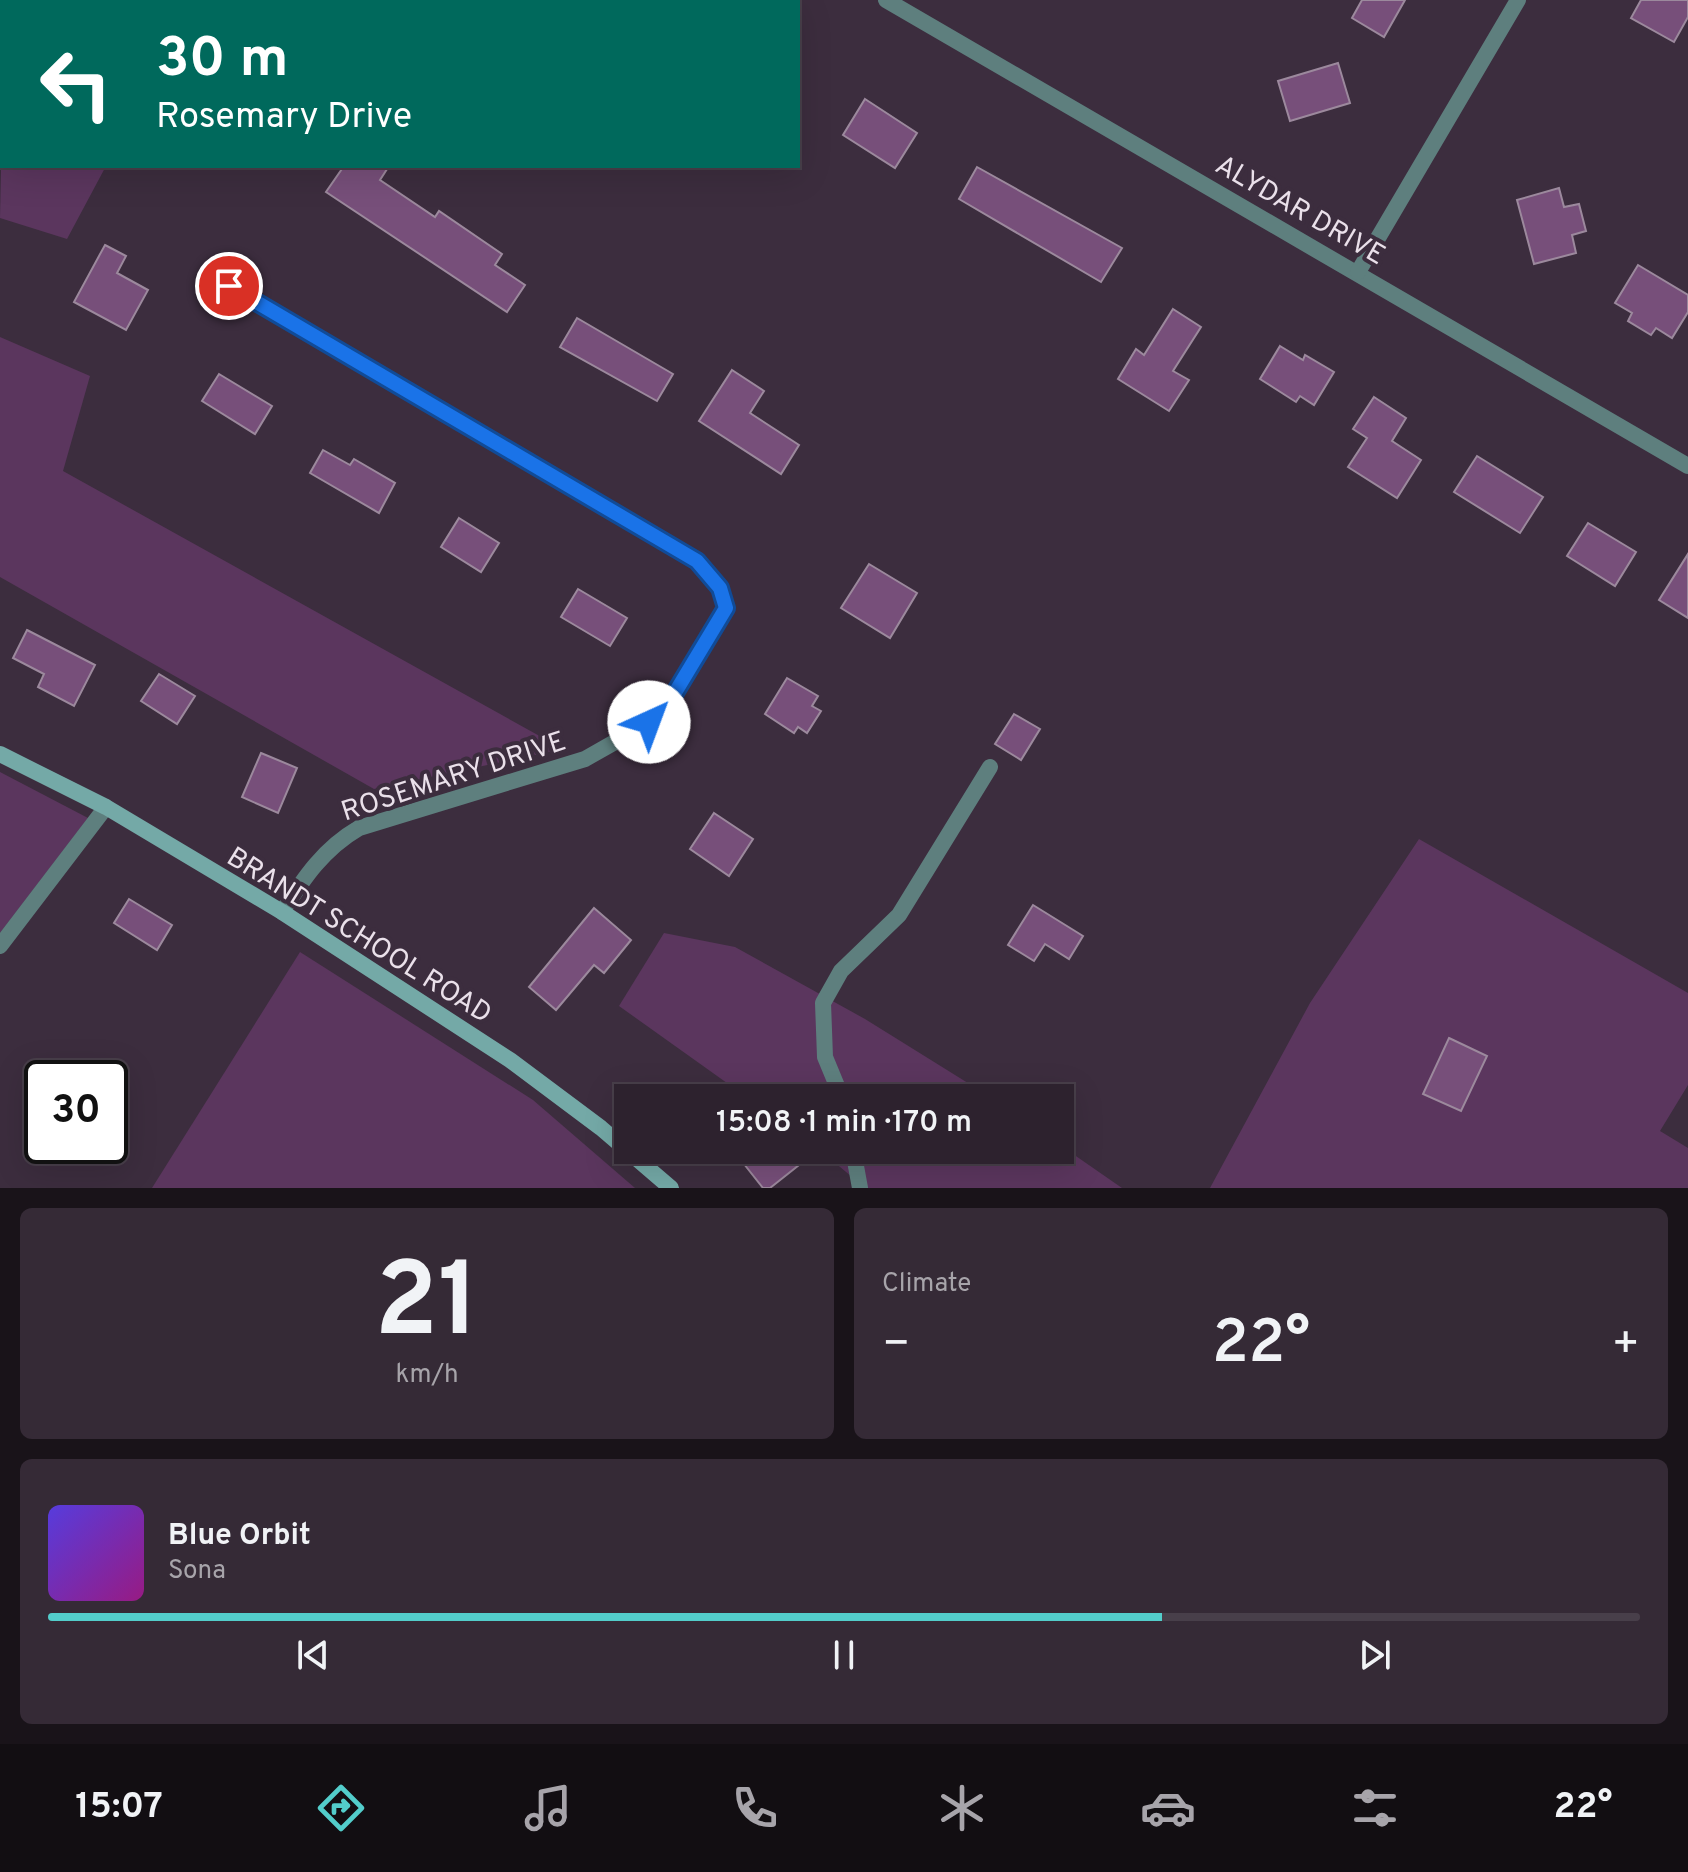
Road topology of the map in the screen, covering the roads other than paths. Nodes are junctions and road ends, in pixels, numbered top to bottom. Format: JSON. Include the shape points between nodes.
{"nodes":[{"id":1,"x":886,"y":0,"type":"edge"},
{"id":2,"x":1518,"y":0,"type":"edge"},
{"id":3,"x":1358,"y":272,"type":"junction"},
{"id":4,"x":229,"y":286,"type":"dead end"},
{"id":5,"x":1688,"y":466,"type":"edge"},
{"id":6,"x":0,"y":754,"type":"edge"},
{"id":7,"x":990,"y":767,"type":"dead end"},
{"id":8,"x":106,"y":807,"type":"junction"},
{"id":9,"x":282,"y":912,"type":"junction"},
{"id":10,"x":0,"y":946,"type":"edge"},
{"id":11,"x":836,"y":1084,"type":"edge"},
{"id":12,"x":856,"y":1164,"type":"edge"},
{"id":13,"x":671,"y":1188,"type":"edge"},
{"id":14,"x":860,"y":1188,"type":"edge"}],
"edges":[{"from":1,"to":3,"type":"street","name":"ALYDAR DRIVE"},
{"from":2,"to":3,"type":"street"},
{"from":3,"to":5,"type":"street","name":"ALYDAR DRIVE"},
{"from":4,"to":9,"type":"street","name":"ROSEMARY DRIVE","via":[[697,561],[720,588],[726,608],[673,696],[649,722],[585,759],[359,828],[334,843]]},
{"from":6,"to":8,"type":"street","name":"BRANDT SCHOOL ROAD"},
{"from":7,"to":11,"type":"street","via":[[899,915],[841,971],[823,1003],[825,1057]]},
{"from":8,"to":9,"type":"street","name":"BRANDT SCHOOL ROAD"},
{"from":8,"to":10,"type":"street"},
{"from":9,"to":13,"type":"street","name":"BRANDT SCHOOL ROAD","via":[[510,1060]]},
{"from":12,"to":14,"type":"street"}]}
